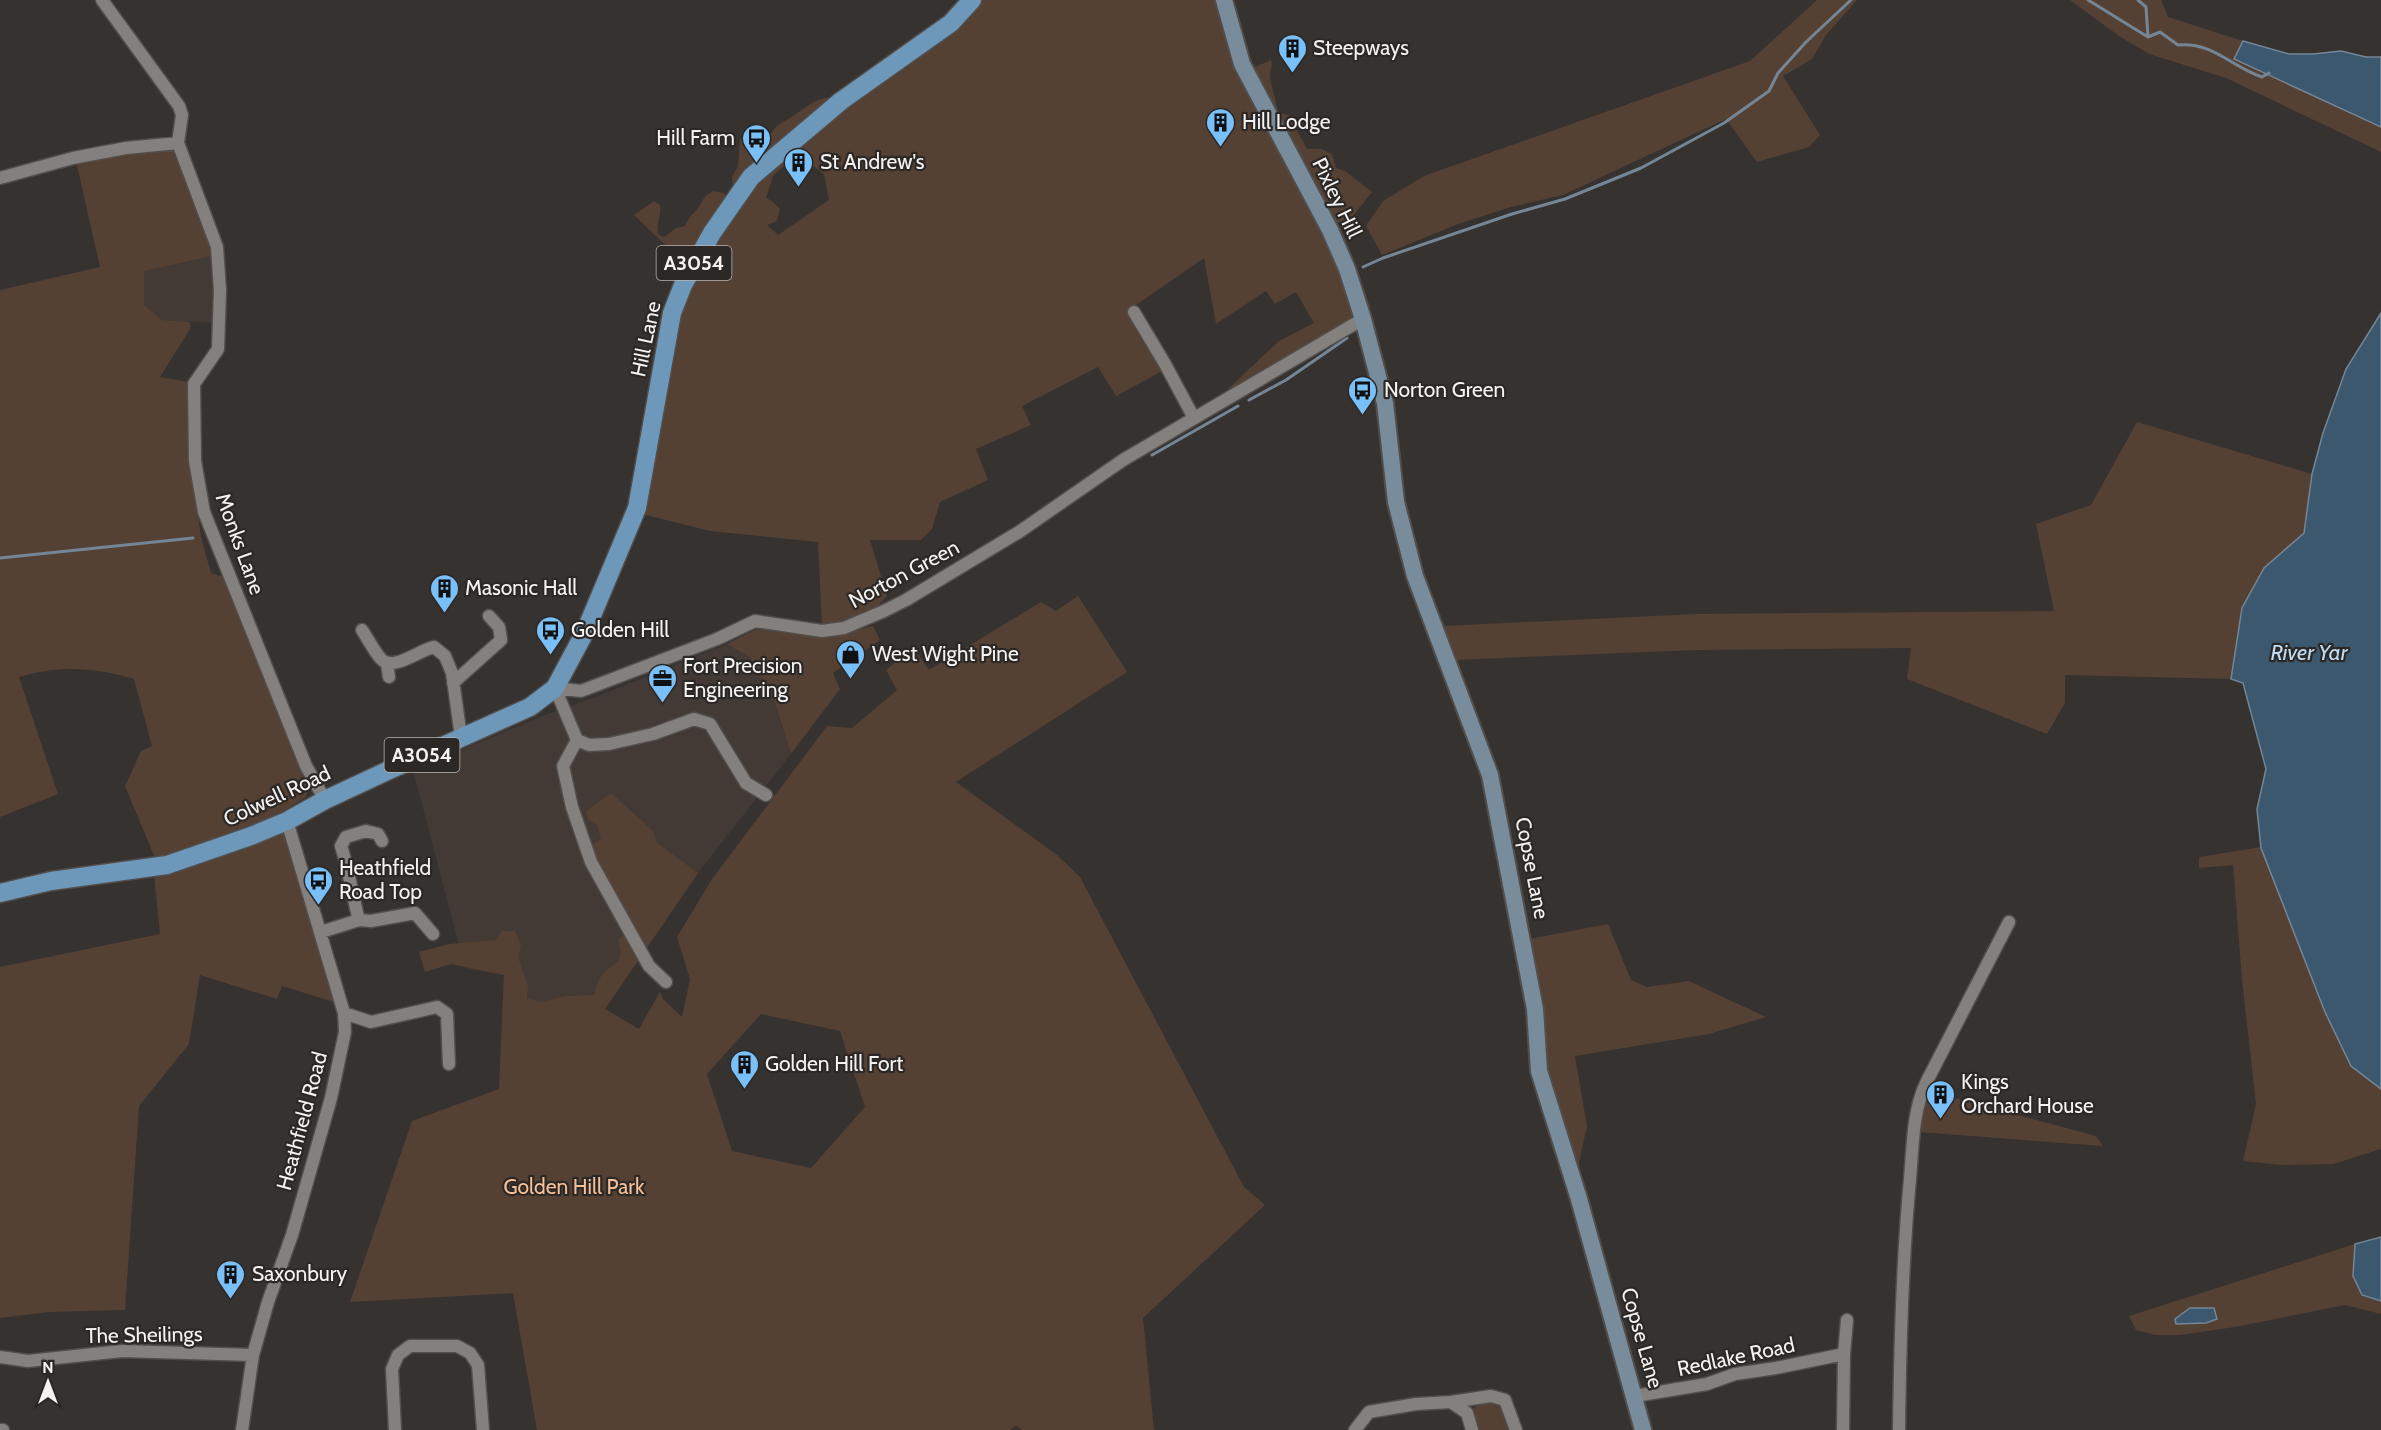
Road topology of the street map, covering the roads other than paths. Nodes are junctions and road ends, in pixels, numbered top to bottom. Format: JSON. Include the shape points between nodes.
{"nodes":[{"id":1,"x":102,"y":0,"type":"edge"},
{"id":2,"x":972,"y":0,"type":"edge"},
{"id":3,"x":1224,"y":0,"type":"edge"},
{"id":4,"x":178,"y":143,"type":"junction"},
{"id":5,"x":0,"y":178,"type":"edge"},
{"id":6,"x":1134,"y":312,"type":"dead end"},
{"id":7,"x":1363,"y":319,"type":"junction"},
{"id":8,"x":1194,"y":418,"type":"junction"},
{"id":9,"x":489,"y":616,"type":"dead end"},
{"id":10,"x":362,"y":630,"type":"dead end"},
{"id":11,"x":453,"y":683,"type":"junction"},
{"id":12,"x":555,"y":688,"type":"junction"},
{"id":13,"x":461,"y":737,"type":"junction"},
{"id":14,"x":577,"y":740,"type":"junction"},
{"id":15,"x":766,"y":795,"type":"dead end"},
{"id":16,"x":325,"y":800,"type":"junction"},
{"id":17,"x":287,"y":821,"type":"junction"},
{"id":18,"x":382,"y":841,"type":"dead end"},
{"id":19,"x":0,"y":894,"type":"edge"},
{"id":20,"x":359,"y":920,"type":"junction"},
{"id":21,"x":2009,"y":922,"type":"dead end"},
{"id":22,"x":321,"y":932,"type":"junction"},
{"id":23,"x":433,"y":934,"type":"dead end"},
{"id":24,"x":666,"y":982,"type":"dead end"},
{"id":25,"x":344,"y":1013,"type":"junction"},
{"id":26,"x":449,"y":1064,"type":"dead end"},
{"id":27,"x":1847,"y":1320,"type":"dead end"},
{"id":28,"x":1844,"y":1354,"type":"junction"},
{"id":29,"x":254,"y":1355,"type":"junction"},
{"id":30,"x":0,"y":1357,"type":"edge"},
{"id":31,"x":1635,"y":1396,"type":"junction"},
{"id":32,"x":1451,"y":1402,"type":"junction"},
{"id":33,"x":242,"y":1430,"type":"edge"},
{"id":34,"x":395,"y":1430,"type":"edge"},
{"id":35,"x":483,"y":1430,"type":"edge"},
{"id":36,"x":1354,"y":1430,"type":"edge"},
{"id":37,"x":1472,"y":1430,"type":"edge"},
{"id":38,"x":1516,"y":1430,"type":"edge"},
{"id":39,"x":1643,"y":1430,"type":"edge"},
{"id":40,"x":1843,"y":1430,"type":"edge"},
{"id":41,"x":1899,"y":1430,"type":"edge"}],
"edges":[{"from":1,"to":4,"type":"street","name":"Monks Lane","via":[[178,106],[182,115]]},
{"from":2,"to":12,"type":"main road","name":"Hill Lane","number":"A3054","via":[[951,23],[841,101],[751,177],[711,233],[672,313],[637,508],[585,632]]},
{"from":3,"to":7,"type":"street","name":"Pixley Hill","via":[[1242,64],[1330,230]]},
{"from":4,"to":5,"type":"street","via":[[73,158]]},
{"from":4,"to":16,"type":"street","name":"Monks Lane","via":[[217,247],[218,349],[194,384],[195,461],[204,512],[306,766]]},
{"from":6,"to":8,"type":"street"},
{"from":7,"to":8,"type":"street","name":"Norton Green"},
{"from":7,"to":31,"type":"street","name":"Copse Lane","via":[[1385,403],[1396,502],[1415,576],[1490,775],[1534,1009],[1539,1071],[1580,1199]]},
{"from":8,"to":12,"type":"street","name":"Norton Green","via":[[906,600],[844,628],[822,631],[755,621],[581,691]]},
{"from":9,"to":11,"type":"street","via":[[499,627],[501,640]]},
{"from":10,"to":11,"type":"street","via":[[388,670],[434,647],[445,656]]},
{"from":11,"to":13,"type":"street"},
{"from":12,"to":13,"type":"main road","name":"Colwell Road","number":"A3054","via":[[530,707]]},
{"from":12,"to":14,"type":"street"},
{"from":13,"to":16,"type":"main road","name":"Colwell Road","number":"A3054"},
{"from":14,"to":15,"type":"street","via":[[609,744],[694,719],[710,724],[746,783]]},
{"from":14,"to":24,"type":"street","via":[[563,766],[591,862],[649,966]]},
{"from":16,"to":17,"type":"main road","name":"Colwell Road","number":"A3054"},
{"from":17,"to":19,"type":"main road","name":"Colwell Road","number":"A3054","via":[[167,865],[51,881]]},
{"from":17,"to":22,"type":"street","name":"Heathfield Road"},
{"from":18,"to":20,"type":"street","via":[[378,834],[366,831],[346,837],[341,846]]},
{"from":20,"to":22,"type":"street"},
{"from":20,"to":23,"type":"street","via":[[371,921],[416,908]]},
{"from":21,"to":41,"type":"street","via":[[1919,1102],[1900,1305]]},
{"from":22,"to":25,"type":"street","name":"Heathfield Road"},
{"from":25,"to":26,"type":"street","via":[[371,1022],[437,1007],[447,1014]]},
{"from":25,"to":29,"type":"street","name":"Heathfield Road","via":[[345,1032],[331,1098]]},
{"from":27,"to":28,"type":"street"},
{"from":28,"to":31,"type":"street","name":"Redlake Road"},
{"from":28,"to":40,"type":"street"},
{"from":29,"to":30,"type":"street","name":"The Sheilings","via":[[122,1351],[28,1361]]},
{"from":29,"to":33,"type":"street","name":"Heathfield Road"},
{"from":31,"to":39,"type":"street","name":"Copse Lane"},
{"from":32,"to":36,"type":"street","via":[[1369,1412]]},
{"from":32,"to":37,"type":"street","via":[[1467,1413]]},
{"from":32,"to":38,"type":"street","via":[[1491,1396],[1505,1400]]},
{"from":34,"to":35,"type":"street","via":[[392,1369],[398,1355],[410,1346],[457,1346],[470,1353],[477,1365]]}]}
